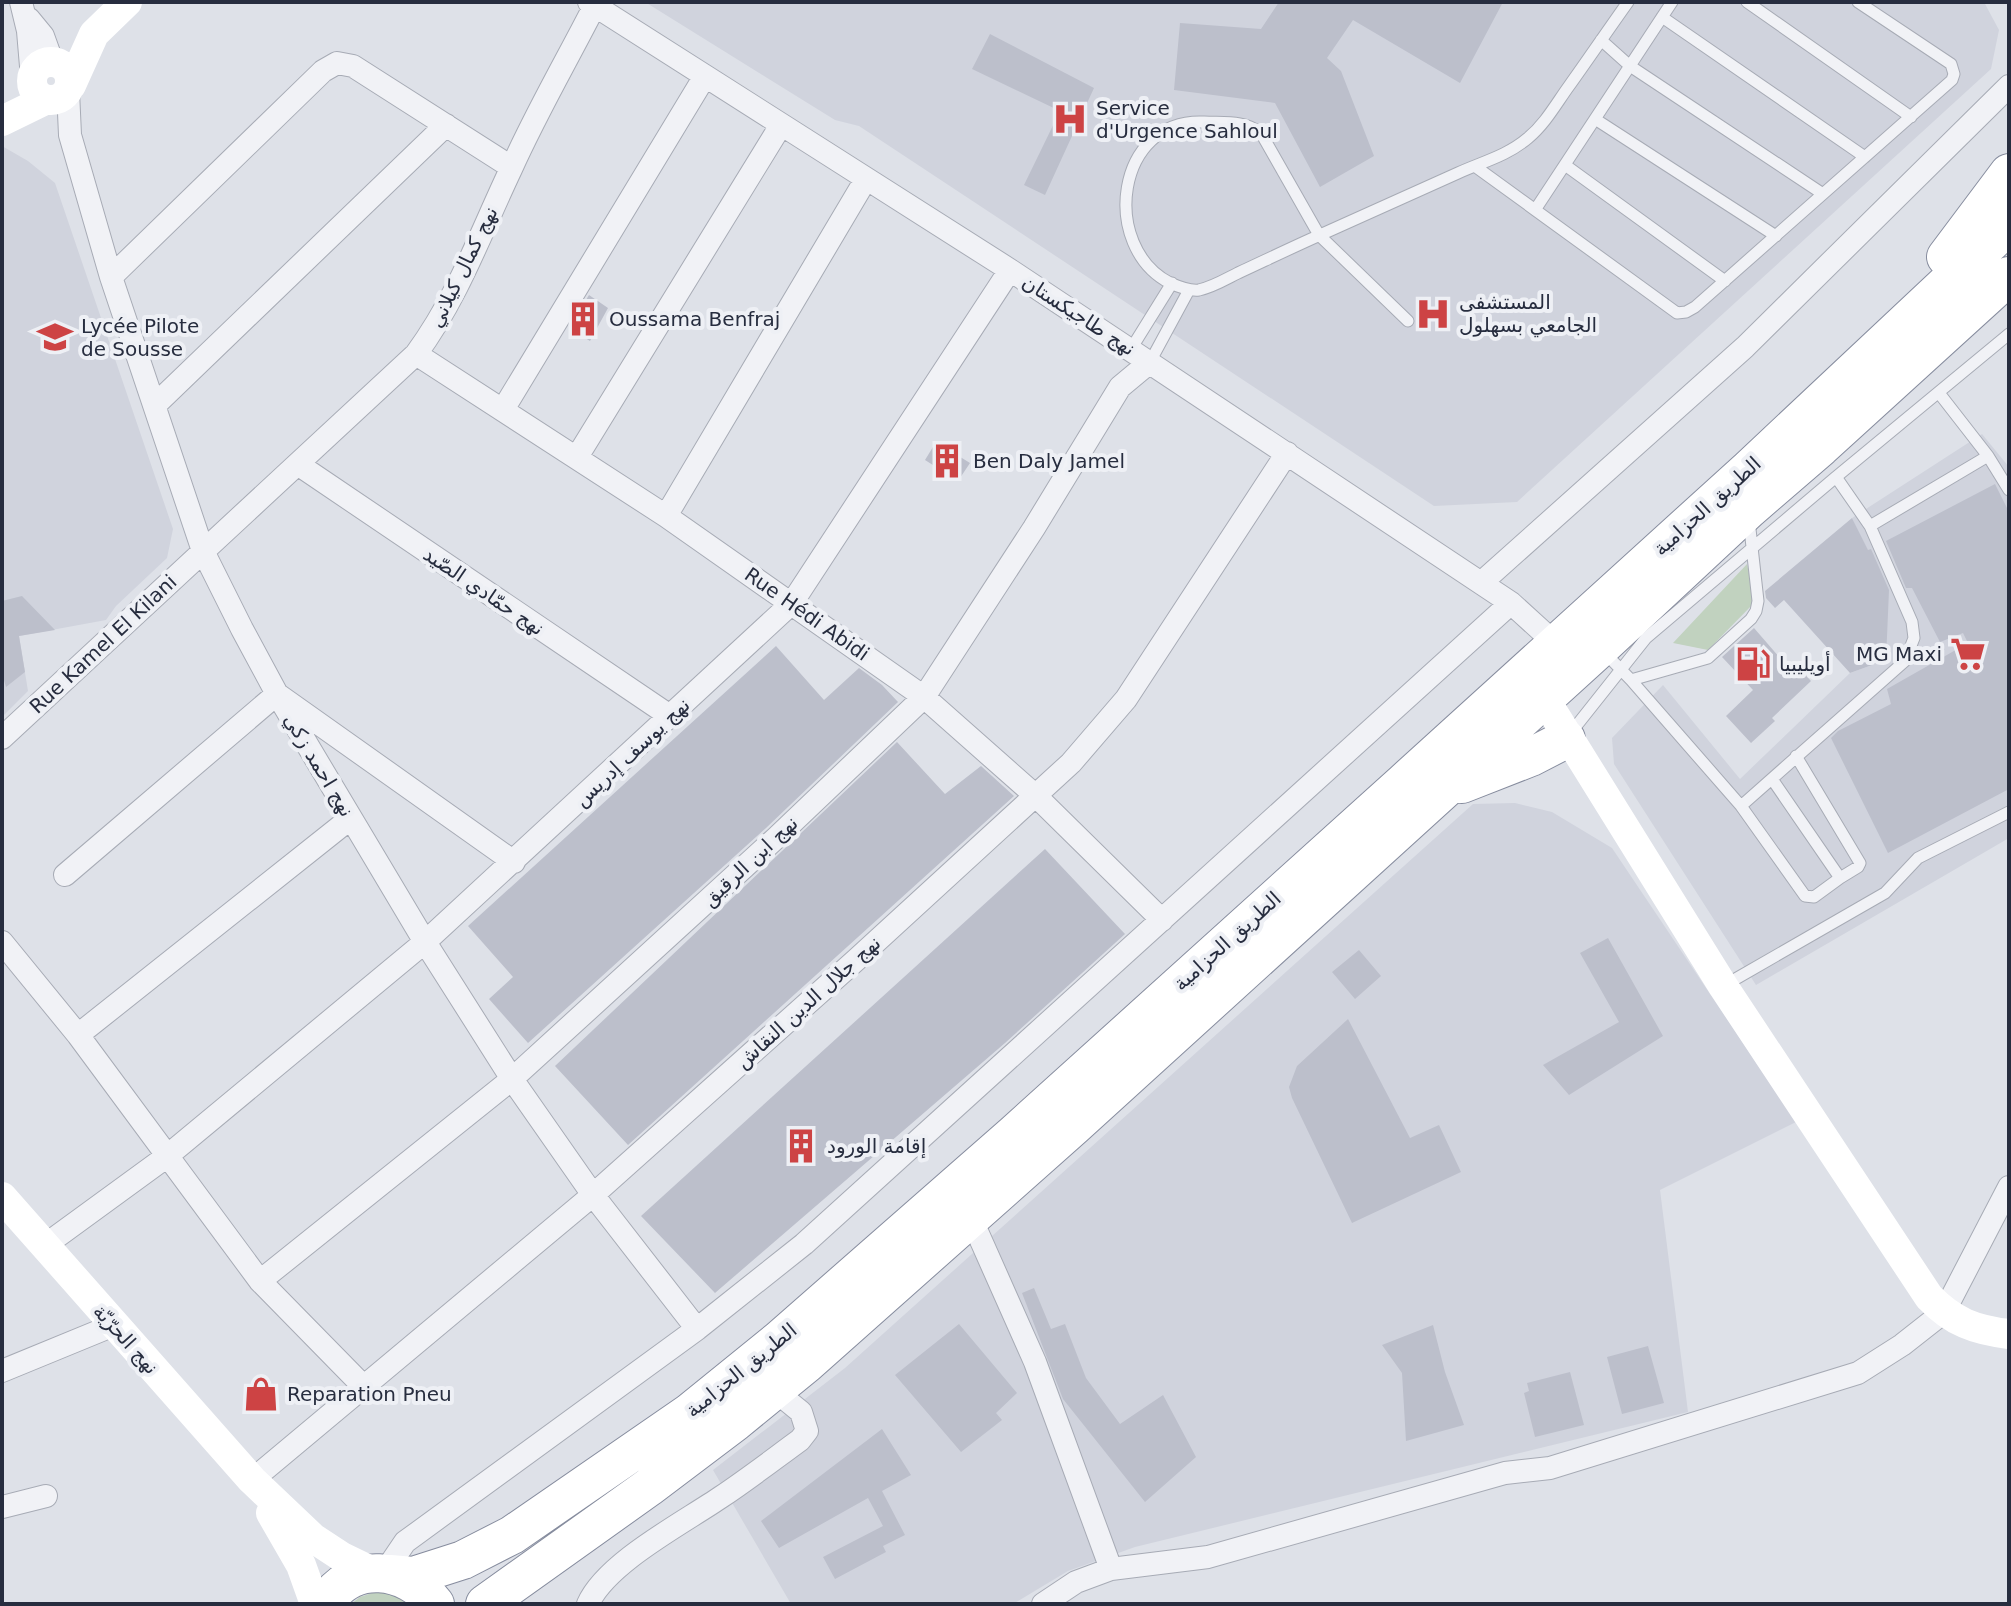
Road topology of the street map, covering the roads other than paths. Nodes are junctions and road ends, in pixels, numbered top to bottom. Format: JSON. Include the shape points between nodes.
{"nodes":[{"id":1,"x":127,"y":2,"type":"edge"},
{"id":2,"x":1628,"y":2,"type":"edge"},
{"id":3,"x":1672,"y":2,"type":"edge"},
{"id":4,"x":1747,"y":2,"type":"edge"},
{"id":5,"x":1858,"y":2,"type":"edge"},
{"id":6,"x":592,"y":4,"type":"edge"},
{"id":7,"x":23,"y":9,"type":"edge"},
{"id":8,"x":1662,"y":17,"type":"junction"},
{"id":9,"x":1601,"y":40,"type":"junction"},
{"id":10,"x":1630,"y":66,"type":"junction"},
{"id":11,"x":705,"y":76,"type":"junction"},
{"id":12,"x":50,"y":82,"type":"junction"},
{"id":13,"x":2009,"y":86,"type":"edge"},
{"id":14,"x":1911,"y":117,"type":"junction"},
{"id":15,"x":1595,"y":119,"type":"junction"},
{"id":16,"x":2,"y":120,"type":"edge"},
{"id":17,"x":446,"y":125,"type":"junction"},
{"id":18,"x":781,"y":125,"type":"junction"},
{"id":19,"x":1865,"y":157,"type":"junction"},
{"id":20,"x":1565,"y":165,"type":"junction"},
{"id":21,"x":511,"y":167,"type":"junction"},
{"id":22,"x":1476,"y":167,"type":"junction"},
{"id":23,"x":2009,"y":173,"type":"edge"},
{"id":24,"x":866,"y":179,"type":"junction"},
{"id":25,"x":1823,"y":194,"type":"junction"},
{"id":26,"x":1535,"y":210,"type":"junction"},
{"id":27,"x":2009,"y":225,"type":"edge"},
{"id":28,"x":1319,"y":235,"type":"junction"},
{"id":29,"x":1776,"y":236,"type":"junction"},
{"id":30,"x":1010,"y":270,"type":"junction"},
{"id":31,"x":2009,"y":276,"type":"edge"},
{"id":32,"x":111,"y":277,"type":"junction"},
{"id":33,"x":1725,"y":281,"type":"junction"},
{"id":34,"x":1172,"y":283,"type":"junction"},
{"id":35,"x":1189,"y":290,"type":"junction"},
{"id":36,"x":1408,"y":321,"type":"dead end"},
{"id":37,"x":1903,"y":324,"type":"junction"},
{"id":38,"x":2009,"y":334,"type":"edge"},
{"id":39,"x":1131,"y":349,"type":"junction"},
{"id":40,"x":416,"y":354,"type":"junction"},
{"id":41,"x":1150,"y":362,"type":"junction"},
{"id":42,"x":1120,"y":387,"type":"junction"},
{"id":43,"x":1939,"y":393,"type":"junction"},
{"id":44,"x":155,"y":405,"type":"junction"},
{"id":45,"x":504,"y":408,"type":"junction"},
{"id":46,"x":1287,"y":453,"type":"junction"},
{"id":47,"x":1988,"y":456,"type":"junction"},
{"id":48,"x":577,"y":457,"type":"junction"},
{"id":49,"x":299,"y":465,"type":"junction"},
{"id":50,"x":1836,"y":477,"type":"junction"},
{"id":51,"x":2009,"y":490,"type":"edge"},
{"id":52,"x":666,"y":516,"type":"junction"},
{"id":53,"x":1870,"y":526,"type":"junction"},
{"id":54,"x":1750,"y":528,"type":"junction"},
{"id":55,"x":203,"y":551,"type":"junction"},
{"id":56,"x":1481,"y":583,"type":"junction"},
{"id":57,"x":792,"y":603,"type":"junction"},
{"id":58,"x":1511,"y":603,"type":"junction"},
{"id":59,"x":1556,"y":644,"type":"junction"},
{"id":60,"x":1610,"y":658,"type":"junction"},
{"id":61,"x":1631,"y":680,"type":"junction"},
{"id":62,"x":277,"y":694,"type":"junction"},
{"id":63,"x":924,"y":697,"type":"junction"},
{"id":64,"x":1544,"y":698,"type":"junction"},
{"id":65,"x":670,"y":716,"type":"junction"},
{"id":66,"x":2,"y":738,"type":"edge"},
{"id":67,"x":1566,"y":739,"type":"junction"},
{"id":68,"x":1796,"y":756,"type":"junction"},
{"id":69,"x":1772,"y":779,"type":"junction"},
{"id":70,"x":1037,"y":797,"type":"junction"},
{"id":71,"x":1435,"y":798,"type":"junction"},
{"id":72,"x":1741,"y":806,"type":"junction"},
{"id":73,"x":2009,"y":812,"type":"edge"},
{"id":74,"x":351,"y":818,"type":"junction"},
{"id":75,"x":514,"y":862,"type":"junction"},
{"id":76,"x":65,"y":875,"type":"dead end"},
{"id":77,"x":1840,"y":878,"type":"junction"},
{"id":78,"x":1162,"y":920,"type":"junction"},
{"id":79,"x":2,"y":942,"type":"edge"},
{"id":80,"x":425,"y":942,"type":"junction"},
{"id":81,"x":1723,"y":986,"type":"junction"},
{"id":82,"x":78,"y":1035,"type":"junction"},
{"id":83,"x":512,"y":1079,"type":"junction"},
{"id":84,"x":166,"y":1157,"type":"junction"},
{"id":85,"x":2009,"y":1187,"type":"edge"},
{"id":86,"x":593,"y":1195,"type":"junction"},
{"id":87,"x":2,"y":1197,"type":"edge"},
{"id":88,"x":971,"y":1218,"type":"junction"},
{"id":89,"x":44,"y":1246,"type":"junction"},
{"id":90,"x":260,"y":1281,"type":"junction"},
{"id":91,"x":1944,"y":1312,"type":"junction"},
{"id":92,"x":114,"y":1325,"type":"junction"},
{"id":93,"x":697,"y":1329,"type":"junction"},
{"id":94,"x":2009,"y":1334,"type":"edge"},
{"id":95,"x":2,"y":1371,"type":"edge"},
{"id":96,"x":365,"y":1388,"type":"junction"},
{"id":97,"x":774,"y":1390,"type":"junction"},
{"id":98,"x":252,"y":1480,"type":"junction"},
{"id":99,"x":46,"y":1496,"type":"dead end"},
{"id":100,"x":2,"y":1507,"type":"edge"},
{"id":101,"x":597,"y":1524,"type":"junction"},
{"id":102,"x":1111,"y":1569,"type":"junction"},
{"id":103,"x":383,"y":1573,"type":"junction"},
{"id":104,"x":315,"y":1604,"type":"edge"},
{"id":105,"x":325,"y":1604,"type":"edge"},
{"id":106,"x":435,"y":1604,"type":"edge"},
{"id":107,"x":485,"y":1604,"type":"edge"},
{"id":108,"x":524,"y":1604,"type":"edge"},
{"id":109,"x":588,"y":1604,"type":"edge"},
{"id":110,"x":1043,"y":1604,"type":"edge"}],
"edges":[{"from":1,"to":12,"type":"street","via":[[94,34],[76,67]]},
{"from":2,"to":9,"type":"lane"},
{"from":3,"to":8,"type":"lane"},
{"from":4,"to":14,"type":"lane"},
{"from":5,"to":14,"type":"lane","via":[[1951,64],[1952,80]]},
{"from":6,"to":11,"type":"street","name":"نهج طاجيكستان"},
{"from":6,"to":21,"type":"street","name":"نهج كمال كيلاني"},
{"from":7,"to":12,"type":"street","via":[[43,36]]},
{"from":8,"to":10,"type":"lane"},
{"from":8,"to":19,"type":"lane"},
{"from":9,"to":10,"type":"lane"},
{"from":9,"to":22,"type":"lane","via":[[1530,137]]},
{"from":10,"to":15,"type":"lane"},
{"from":10,"to":25,"type":"lane"},
{"from":11,"to":18,"type":"street","name":"نهج طاجيكستان"},
{"from":11,"to":45,"type":"street"},
{"from":12,"to":16,"type":"street"},
{"from":12,"to":32,"type":"street","name":"نهج احمد زكي"},
{"from":13,"to":56,"type":"street","via":[[1745,347]]},
{"from":14,"to":19,"type":"lane"},
{"from":15,"to":20,"type":"lane"},
{"from":15,"to":29,"type":"lane"},
{"from":17,"to":21,"type":"street"},
{"from":17,"to":32,"type":"street","via":[[353,66],[330,66]]},
{"from":17,"to":44,"type":"street"},
{"from":18,"to":24,"type":"street","name":"نهج طاجيكستان"},
{"from":18,"to":48,"type":"street"},
{"from":19,"to":25,"type":"lane"},
{"from":20,"to":26,"type":"lane"},
{"from":20,"to":33,"type":"lane"},
{"from":21,"to":40,"type":"street","name":"نهج كمال كيلاني","via":[[455,291]]},
{"from":22,"to":26,"type":"lane"},
{"from":22,"to":28,"type":"lane"},
{"from":23,"to":37,"type":"highway","via":[[1923,288]]},
{"from":24,"to":30,"type":"street","name":"نهج طاجيكستان"},
{"from":24,"to":52,"type":"street"},
{"from":25,"to":29,"type":"lane"},
{"from":26,"to":33,"type":"lane","via":[[1677,313],[1695,307]]},
{"from":27,"to":37,"type":"highway","name":"الطريق الحزامية"},
{"from":28,"to":34,"type":"lane","via":[[1261,133],[1249,124],[1175,125],[1157,133],[1140,151],[1125,201],[1140,253]]},
{"from":28,"to":35,"type":"lane","via":[[1219,282]]},
{"from":28,"to":36,"type":"lane"},
{"from":29,"to":33,"type":"lane"},
{"from":30,"to":39,"type":"street","name":"نهج طاجيكستان"},
{"from":30,"to":57,"type":"street","name":"نهج يوسف إدريس"},
{"from":31,"to":54,"type":"highway","name":"الطريق الحزامية","via":[[1821,447]]},
{"from":32,"to":44,"type":"street","name":"نهج احمد زكي"},
{"from":34,"to":35,"type":"lane"},
{"from":34,"to":39,"type":"lane"},
{"from":35,"to":41,"type":"lane"},
{"from":37,"to":59,"type":"highway","name":"الطريق الحزامية"},
{"from":38,"to":43,"type":"lane"},
{"from":39,"to":41,"type":"street","name":"نهج طاجيكستان"},
{"from":39,"to":42,"type":"street"},
{"from":40,"to":45,"type":"street","name":"Rue Hédi Abidi"},
{"from":40,"to":49,"type":"street","name":"نهج كمال كيلاني"},
{"from":41,"to":42,"type":"street","name":"نهج ابن الرقيق"},
{"from":41,"to":46,"type":"street","name":"نهج طاجيكستان"},
{"from":42,"to":63,"type":"street","name":"نهج ابن الرقيق"},
{"from":43,"to":47,"type":"lane"},
{"from":43,"to":50,"type":"lane"},
{"from":44,"to":55,"type":"street","name":"نهج احمد زكي"},
{"from":45,"to":48,"type":"street","name":"Rue Hédi Abidi"},
{"from":46,"to":56,"type":"street","name":"نهج طاجيكستان"},
{"from":46,"to":70,"type":"street","name":"نهج جلال الدين النقاش","via":[[1126,699]]},
{"from":47,"to":51,"type":"lane"},
{"from":47,"to":53,"type":"lane"},
{"from":48,"to":52,"type":"street","name":"Rue Hédi Abidi"},
{"from":49,"to":55,"type":"street","name":"نهج كمال كيلاني"},
{"from":49,"to":65,"type":"street","name":"نهج حمّادي الصّيد"},
{"from":50,"to":53,"type":"lane"},
{"from":50,"to":54,"type":"lane"},
{"from":52,"to":57,"type":"street","name":"Rue Hédi Abidi"},
{"from":53,"to":68,"type":"lane","via":[[1912,622],[1910,651]]},
{"from":54,"to":60,"type":"highway","name":"الطريق الحزامية"},
{"from":54,"to":61,"type":"lane","via":[[1758,601],[1751,619],[1708,658]]},
{"from":55,"to":62,"type":"street","name":"نهج احمد زكي"},
{"from":55,"to":66,"type":"street","name":"Rue Kamel El Kilani"},
{"from":56,"to":58,"type":"street","name":"نهج طاجيكستان"},
{"from":57,"to":63,"type":"street","name":"Rue Hédi Abidi"},
{"from":57,"to":65,"type":"street","name":"نهج يوسف إدريس"},
{"from":58,"to":59,"type":"street","name":"نهج طاجيكستان"},
{"from":58,"to":78,"type":"street"},
{"from":59,"to":103,"type":"highway","name":"الطريق الحزامية","via":[[980,1165],[689,1413],[512,1535],[463,1560],[413,1576]]},
{"from":60,"to":61,"type":"lane"},
{"from":60,"to":64,"type":"highway","name":"الطريق الحزامية"},
{"from":60,"to":67,"type":"lane"},
{"from":61,"to":72,"type":"lane"},
{"from":62,"to":74,"type":"street","name":"نهج احمد زكي"},
{"from":62,"to":75,"type":"street"},
{"from":62,"to":76,"type":"street"},
{"from":63,"to":70,"type":"street","name":"Rue Hédi Abidi"},
{"from":63,"to":83,"type":"street","name":"نهج ابن الرقيق"},
{"from":64,"to":67,"type":"street"},
{"from":64,"to":71,"type":"highway","name":"الطريق الحزامية"},
{"from":65,"to":75,"type":"street","name":"نهج يوسف إدريس"},
{"from":67,"to":71,"type":"highway"},
{"from":67,"to":81,"type":"street"},
{"from":68,"to":69,"type":"lane"},
{"from":68,"to":77,"type":"lane","via":[[1860,863]]},
{"from":69,"to":72,"type":"lane"},
{"from":69,"to":77,"type":"lane"},
{"from":70,"to":78,"type":"street","name":"Rue Hédi Abidi"},
{"from":70,"to":86,"type":"street","name":"نهج جلال الدين النقاش"},
{"from":71,"to":88,"type":"highway","name":"الطريق الحزامية"},
{"from":72,"to":77,"type":"lane","via":[[1805,896],[1814,897]]},
{"from":73,"to":81,"type":"lane","via":[[1918,858],[1885,893]]},
{"from":74,"to":80,"type":"street","name":"نهج احمد زكي"},
{"from":74,"to":82,"type":"street"},
{"from":75,"to":80,"type":"street","name":"نهج يوسف إدريس"},
{"from":78,"to":93,"type":"street","via":[[804,1244]]},
{"from":79,"to":82,"type":"street"},
{"from":80,"to":83,"type":"street","name":"نهج احمد زكي"},
{"from":80,"to":84,"type":"street","name":"نهج يوسف إدريس"},
{"from":81,"to":91,"type":"street"},
{"from":82,"to":84,"type":"street"},
{"from":83,"to":86,"type":"street","name":"نهج احمد زكي"},
{"from":83,"to":90,"type":"street","name":"نهج ابن الرقيق"},
{"from":84,"to":89,"type":"street","name":"نهج يوسف إدريس"},
{"from":84,"to":90,"type":"street"},
{"from":85,"to":91,"type":"street"},
{"from":86,"to":93,"type":"street","name":"نهج احمد زكي"},
{"from":86,"to":96,"type":"street","name":"نهج جلال الدين النقاش"},
{"from":87,"to":89,"type":"street","name":"نهج الحرّيّة"},
{"from":88,"to":97,"type":"highway","name":"الطريق الحزامية"},
{"from":88,"to":102,"type":"street","via":[[1035,1362]]},
{"from":89,"to":92,"type":"street","name":"نهج الحرّيّة"},
{"from":90,"to":96,"type":"street"},
{"from":91,"to":94,"type":"street","via":[[1976,1329]]},
{"from":91,"to":102,"type":"street","via":[[1858,1373],[1808,1390],[1550,1468],[1505,1473],[1208,1557]]},
{"from":92,"to":95,"type":"street"},
{"from":92,"to":98,"type":"street","name":"نهج الحرّيّة"},
{"from":93,"to":103,"type":"street","via":[[410,1537]]},
{"from":96,"to":98,"type":"street","name":"نهج جلال الدين النقاش"},
{"from":97,"to":101,"type":"highway","name":"الطريق الحزامية"},
{"from":97,"to":109,"type":"street","via":[[801,1412],[807,1431],[800,1440],[631,1557],[608,1575]]},
{"from":98,"to":103,"type":"street","via":[[313,1538],[342,1557]]},
{"from":98,"to":104,"type":"street","via":[[301,1565]]},
{"from":99,"to":100,"type":"street"},
{"from":101,"to":107,"type":"highway","name":"الطريق الحزامية"},
{"from":101,"to":108,"type":"highway","via":[[542,1576]]},
{"from":102,"to":110,"type":"street","via":[[1076,1582]]},
{"from":103,"to":105,"type":"highway","name":"الطريق الحزامية","via":[[357,1577]]},
{"from":103,"to":106,"type":"highway","via":[[409,1580]]}]}
